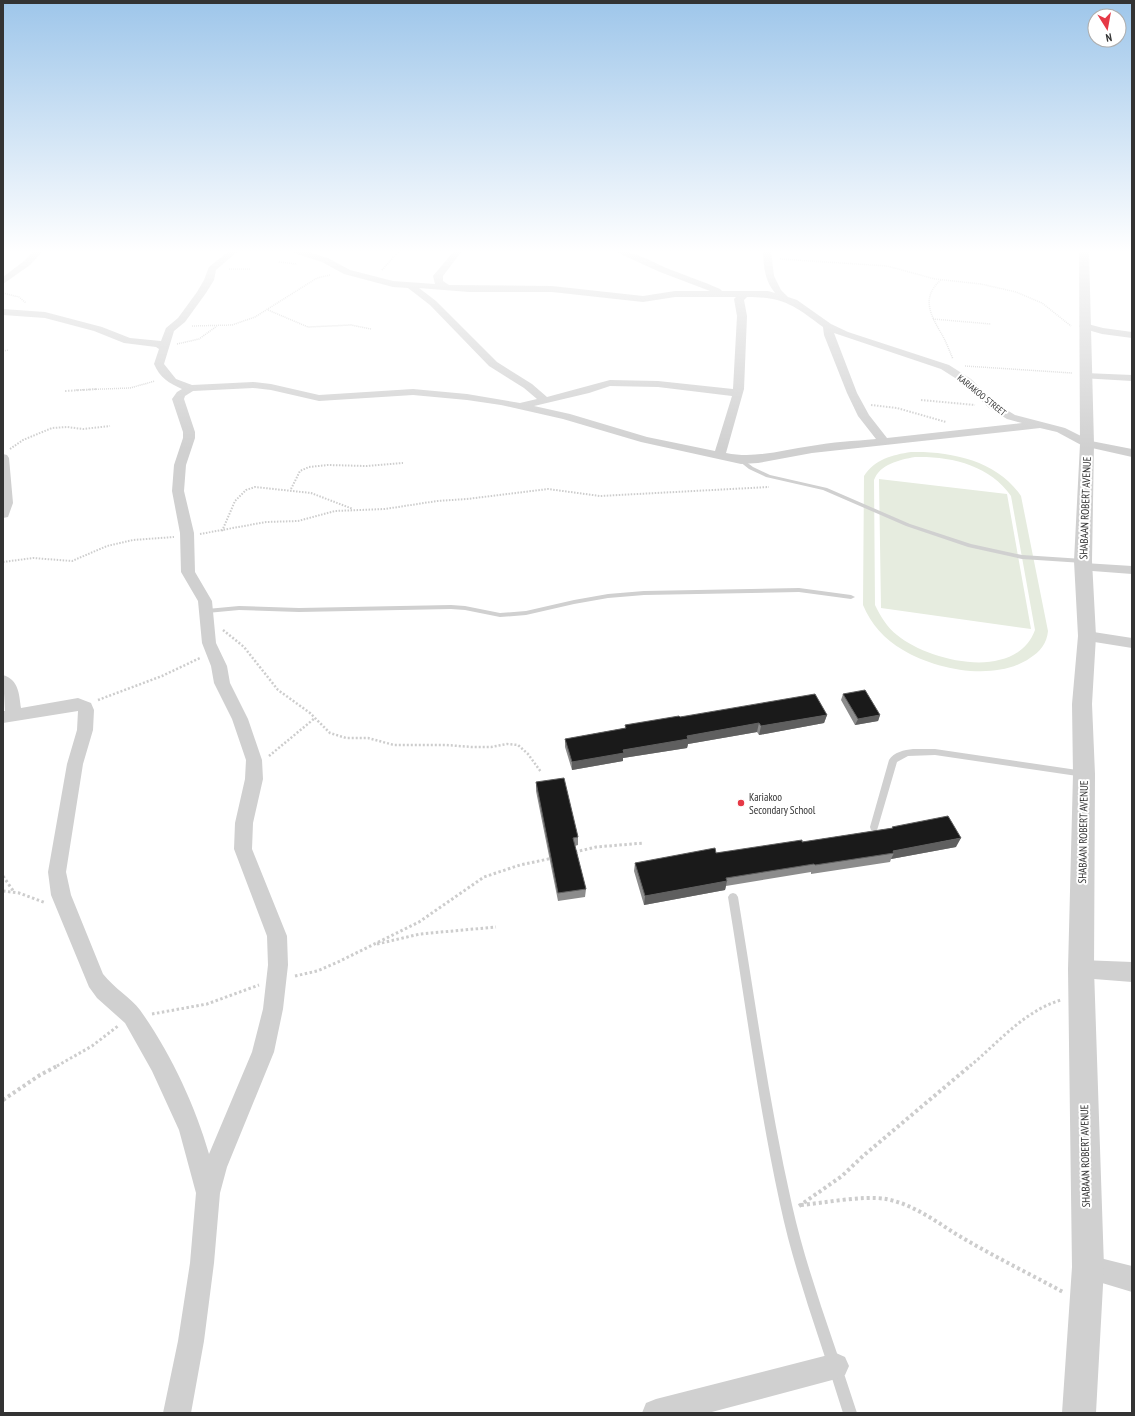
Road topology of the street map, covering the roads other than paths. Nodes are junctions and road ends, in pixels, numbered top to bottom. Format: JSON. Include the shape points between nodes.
{"nodes":[{"id":1,"x":48,"y":317,"type":"edge"},
{"id":2,"x":184,"y":317,"type":"edge"},
{"id":3,"x":447,"y":317,"type":"edge"},
{"id":4,"x":742,"y":317,"type":"edge"},
{"id":5,"x":816,"y":317,"type":"edge"},
{"id":6,"x":1084,"y":317,"type":"edge"},
{"id":7,"x":828,"y":326,"type":"junction"},
{"id":8,"x":1084,"y":332,"type":"junction"},
{"id":9,"x":1132,"y":335,"type":"edge"},
{"id":10,"x":165,"y":348,"type":"junction"},
{"id":11,"x":1084,"y":375,"type":"junction"},
{"id":12,"x":1132,"y":378,"type":"edge"},
{"id":13,"x":191,"y":388,"type":"junction"},
{"id":14,"x":738,"y":393,"type":"junction"},
{"id":15,"x":546,"y":401,"type":"junction"},
{"id":16,"x":518,"y":405,"type":"junction"},
{"id":17,"x":993,"y":406,"type":"junction"},
{"id":18,"x":1039,"y":425,"type":"junction"},
{"id":19,"x":1009,"y":428,"type":"junction"},
{"id":20,"x":884,"y":442,"type":"junction"},
{"id":21,"x":1087,"y":444,"type":"junction"},
{"id":22,"x":1132,"y":453,"type":"edge"},
{"id":23,"x":5,"y":455,"type":"edge"},
{"id":24,"x":719,"y":456,"type":"junction"},
{"id":25,"x":741,"y":460,"type":"junction"},
{"id":26,"x":3,"y":514,"type":"edge"},
{"id":27,"x":1083,"y":564,"type":"junction"},
{"id":28,"x":1132,"y":570,"type":"edge"},
{"id":29,"x":851,"y":597,"type":"dead end"},
{"id":30,"x":208,"y":615,"type":"junction"},
{"id":31,"x":1087,"y":636,"type":"junction"},
{"id":32,"x":1132,"y":643,"type":"edge"},
{"id":33,"x":3,"y":681,"type":"edge"},
{"id":34,"x":8,"y":717,"type":"edge"},
{"id":35,"x":1084,"y":774,"type":"junction"},
{"id":36,"x":874,"y":826,"type":"dead end"},
{"id":37,"x":733,"y":897,"type":"dead end"},
{"id":38,"x":1080,"y":969,"type":"junction"},
{"id":39,"x":1132,"y":972,"type":"edge"},
{"id":40,"x":208,"y":1193,"type":"junction"},
{"id":41,"x":1088,"y":1267,"type":"junction"},
{"id":42,"x":1132,"y":1279,"type":"edge"},
{"id":43,"x":836,"y":1366,"type":"junction"},
{"id":44,"x":177,"y":1413,"type":"edge"},
{"id":45,"x":656,"y":1413,"type":"edge"},
{"id":46,"x":850,"y":1413,"type":"edge"},
{"id":47,"x":1079,"y":1413,"type":"edge"}],
"edges":[{"from":1,"to":10,"type":"street","via":[[86,326],[128,341],[159,344]]},
{"from":2,"to":10,"type":"street","via":[[172,328]]},
{"from":3,"to":15,"type":"street","via":[[493,364]]},
{"from":4,"to":14,"type":"street"},
{"from":5,"to":7,"type":"street","name":"KARIAKOO STREET"},
{"from":6,"to":8,"type":"street","name":"SHABAAN ROBERT AVENUE"},
{"from":7,"to":17,"type":"street","name":"KARIAKOO STREET","via":[[844,334],[945,367],[960,376]]},
{"from":7,"to":20,"type":"street","via":[[829,335],[858,404]]},
{"from":8,"to":9,"type":"street","via":[[1102,331]]},
{"from":8,"to":11,"type":"street","name":"SHABAAN ROBERT AVENUE"},
{"from":10,"to":13,"type":"street","via":[[159,364],[162,370],[172,381]]},
{"from":11,"to":12,"type":"street"},
{"from":11,"to":21,"type":"street","name":"SHABAAN ROBERT AVENUE"},
{"from":13,"to":16,"type":"street","via":[[253,385],[319,398],[422,392]]},
{"from":13,"to":30,"type":"street","via":[[178,399],[189,432],[180,465],[178,491],[188,535],[188,572],[205,601]]},
{"from":14,"to":15,"type":"street","via":[[656,384],[611,383]]},
{"from":14,"to":24,"type":"street"},
{"from":15,"to":16,"type":"street"},
{"from":16,"to":24,"type":"street","via":[[566,416],[645,440]]},
{"from":17,"to":18,"type":"street","name":"KARIAKOO STREET","via":[[1010,417]]},
{"from":17,"to":19,"type":"street"},
{"from":18,"to":19,"type":"street"},
{"from":18,"to":21,"type":"street","name":"KARIAKOO STREET","via":[[1061,430]]},
{"from":19,"to":20,"type":"street"},
{"from":20,"to":25,"type":"street","via":[[812,449]]},
{"from":21,"to":22,"type":"street","name":"KARIAKOO STREET"},
{"from":21,"to":27,"type":"street","name":"SHABAAN ROBERT AVENUE"},
{"from":23,"to":26,"type":"street","via":[[7,503]]},
{"from":24,"to":25,"type":"street"},
{"from":25,"to":27,"type":"lane","via":[[768,476],[825,488],[932,535],[1022,557]]},
{"from":27,"to":28,"type":"street"},
{"from":27,"to":31,"type":"street","name":"SHABAAN ROBERT AVENUE"},
{"from":29,"to":30,"type":"lane","via":[[799,590],[644,593],[601,597],[526,613],[500,615],[451,607],[299,610],[239,608]]},
{"from":30,"to":40,"type":"street","via":[[209,643],[219,666],[222,683],[240,719],[254,760],[251,796],[244,823],[243,849],[276,936],[278,965],[263,1052],[215,1167]]},
{"from":31,"to":32,"type":"street"},
{"from":31,"to":35,"type":"street","name":"SHABAAN ROBERT AVENUE","via":[[1082,704]]},
{"from":33,"to":34,"type":"street","via":[[10,687]]},
{"from":34,"to":40,"type":"street","via":[[78,704],[86,710],[85,730],[75,764],[57,872],[61,895],[96,980],[104,991],[134,1018],[160,1063],[190,1129]]},
{"from":35,"to":36,"type":"lane","via":[[935,752],[913,751],[900,754],[893,760]]},
{"from":35,"to":38,"type":"street","name":"SHABAAN ROBERT AVENUE"},
{"from":37,"to":43,"type":"lane","via":[[788,1213],[810,1291]]},
{"from":38,"to":39,"type":"street"},
{"from":38,"to":41,"type":"street","name":"SHABAAN ROBERT AVENUE"},
{"from":40,"to":44,"type":"street","via":[[202,1263]]},
{"from":41,"to":42,"type":"street"},
{"from":41,"to":47,"type":"street","name":"SHABAAN ROBERT AVENUE"},
{"from":43,"to":45,"type":"street"},
{"from":43,"to":46,"type":"lane"}]}
